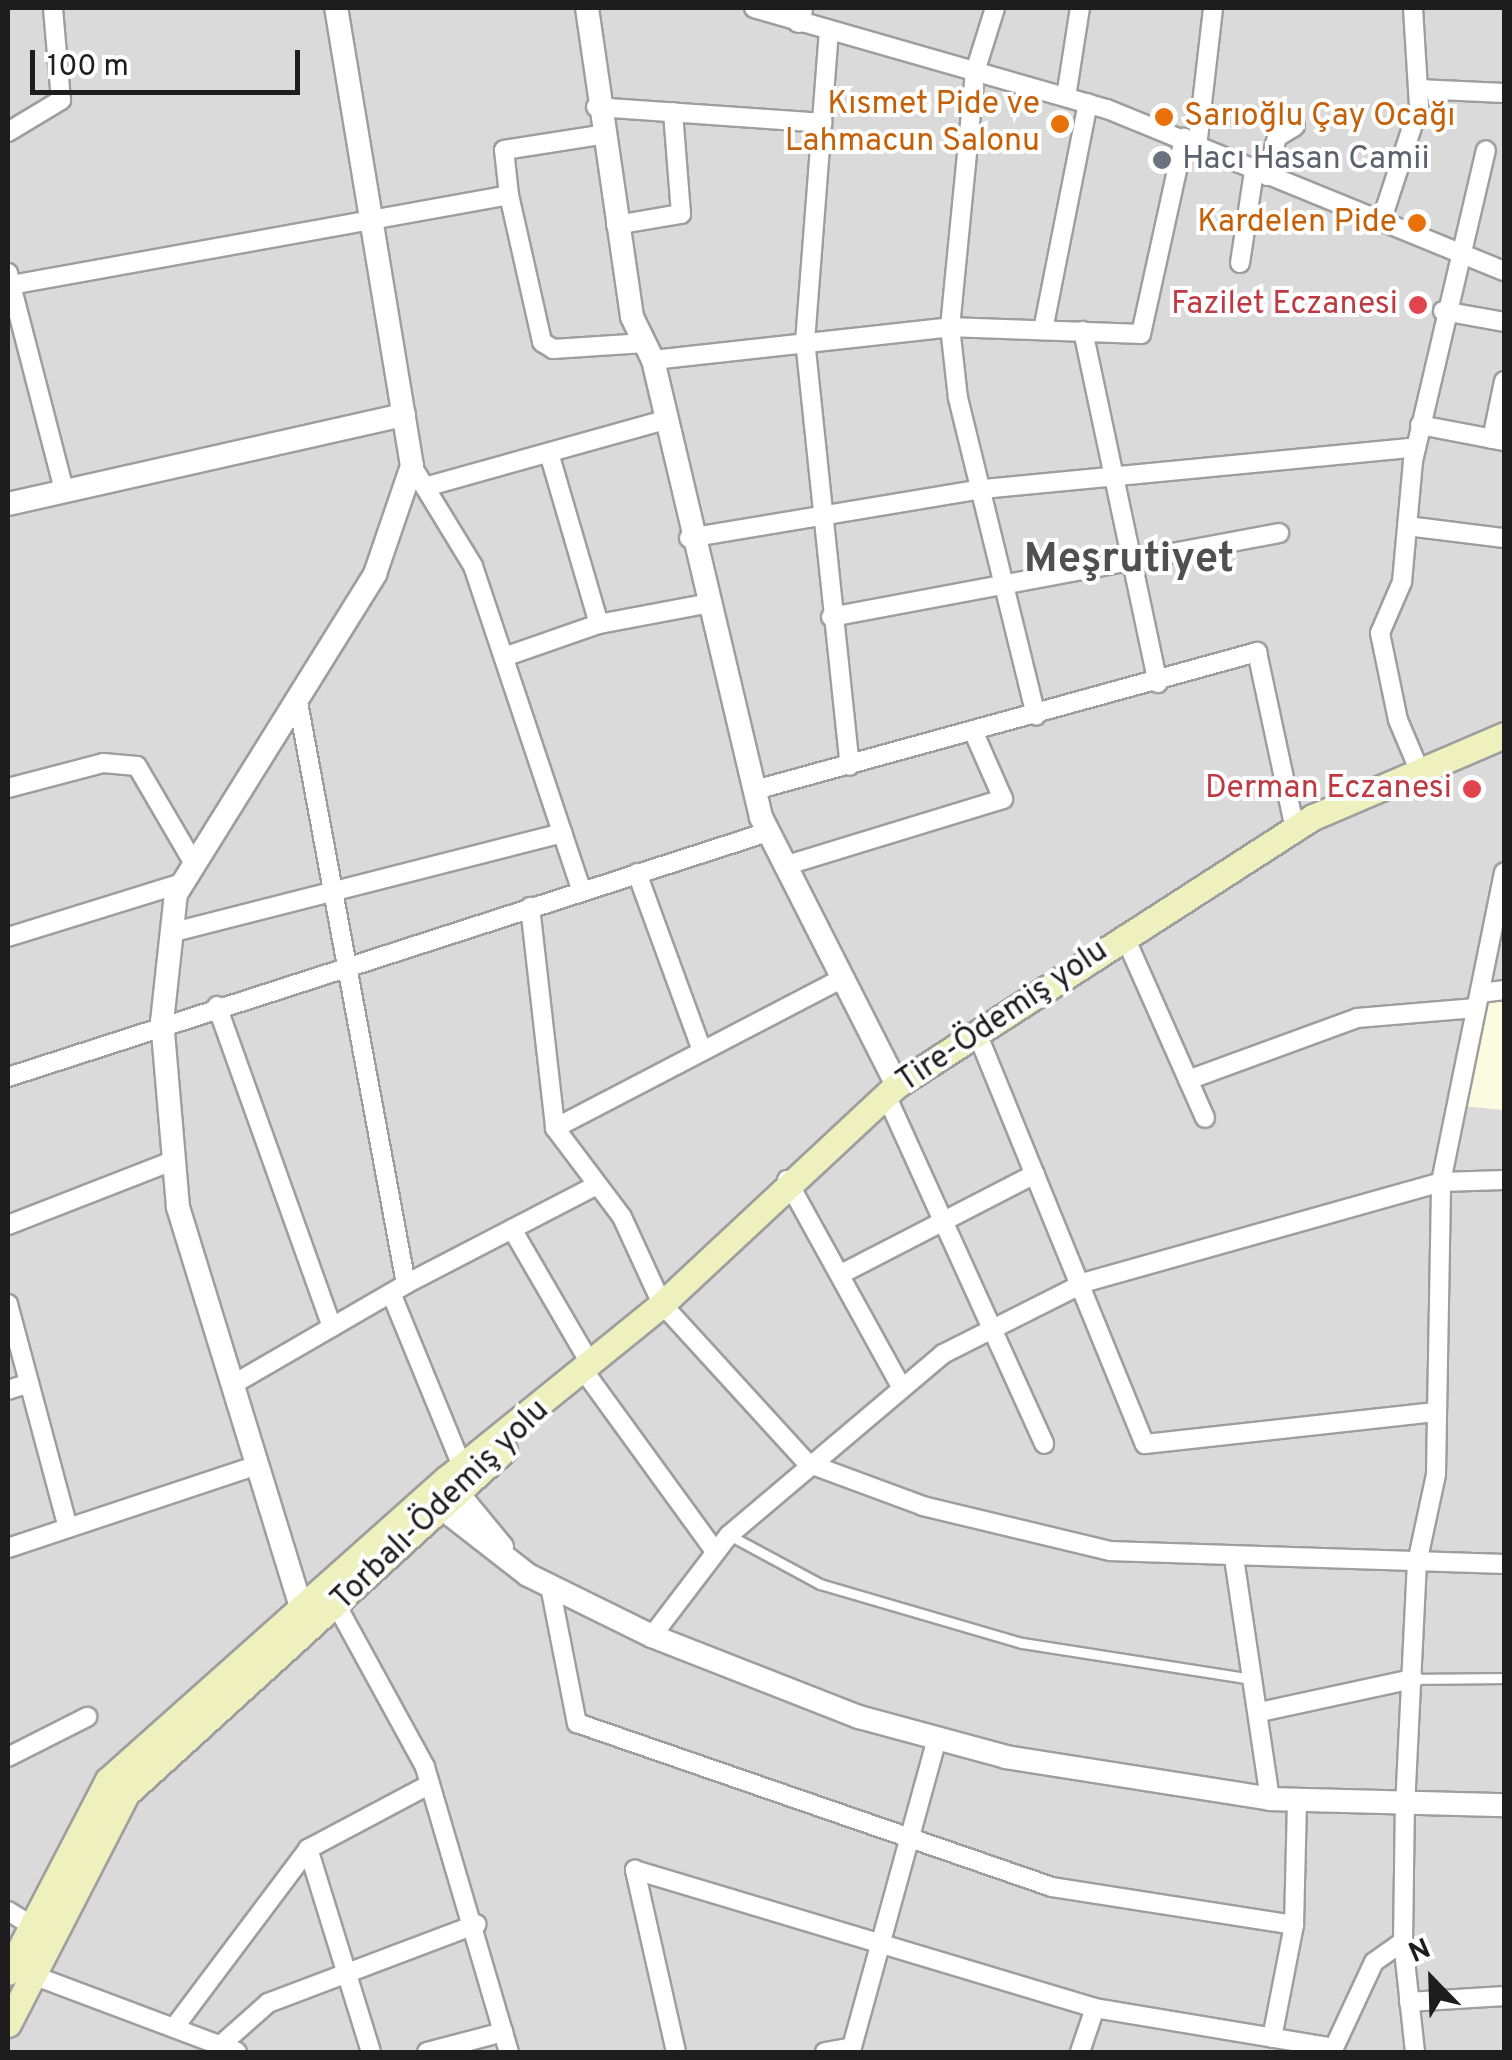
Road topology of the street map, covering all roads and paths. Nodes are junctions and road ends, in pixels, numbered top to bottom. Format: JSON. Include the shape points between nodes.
{"nodes":[{"id":1,"x":53,"y":8,"type":"edge"},
{"id":2,"x":336,"y":8,"type":"edge"},
{"id":3,"x":587,"y":8,"type":"edge"},
{"id":4,"x":754,"y":8,"type":"edge"},
{"id":5,"x":995,"y":8,"type":"edge"},
{"id":6,"x":1080,"y":8,"type":"edge"},
{"id":7,"x":1213,"y":8,"type":"edge"},
{"id":8,"x":1417,"y":9,"type":"edge"},
{"id":9,"x":800,"y":14,"type":"edge"},
{"id":10,"x":829,"y":30,"type":"junction"},
{"id":11,"x":975,"y":72,"type":"junction"},
{"id":12,"x":1418,"y":89,"type":"junction"},
{"id":13,"x":1504,"y":93,"type":"edge"},
{"id":14,"x":1066,"y":97,"type":"junction"},
{"id":15,"x":1088,"y":103,"type":"junction"},
{"id":16,"x":596,"y":107,"type":"junction"},
{"id":17,"x":672,"y":112,"type":"junction"},
{"id":18,"x":822,"y":123,"type":"junction"},
{"id":19,"x":1295,"y":126,"type":"dead end"},
{"id":20,"x":8,"y":132,"type":"edge"},
{"id":21,"x":600,"y":135,"type":"junction"},
{"id":22,"x":1191,"y":143,"type":"junction"},
{"id":23,"x":1486,"y":150,"type":"dead end"},
{"id":24,"x":1260,"y":173,"type":"junction"},
{"id":25,"x":509,"y":194,"type":"junction"},
{"id":26,"x":376,"y":217,"type":"junction"},
{"id":27,"x":1381,"y":222,"type":"junction"},
{"id":28,"x":616,"y":225,"type":"junction"},
{"id":29,"x":1458,"y":256,"type":"junction"},
{"id":30,"x":1240,"y":263,"type":"dead end"},
{"id":31,"x":1504,"y":271,"type":"edge"},
{"id":32,"x":9,"y":279,"type":"edge"},
{"id":33,"x":1443,"y":312,"type":"junction"},
{"id":34,"x":1504,"y":322,"type":"edge"},
{"id":35,"x":950,"y":327,"type":"junction"},
{"id":36,"x":1043,"y":330,"type":"junction"},
{"id":37,"x":1083,"y":331,"type":"junction"},
{"id":38,"x":804,"y":340,"type":"junction"},
{"id":39,"x":649,"y":351,"type":"junction"},
{"id":40,"x":1504,"y":381,"type":"edge"},
{"id":41,"x":404,"y":416,"type":"junction"},
{"id":42,"x":665,"y":420,"type":"junction"},
{"id":43,"x":1420,"y":425,"type":"junction"},
{"id":44,"x":1498,"y":440,"type":"edge"},
{"id":45,"x":1416,"y":446,"type":"junction"},
{"id":46,"x":549,"y":453,"type":"junction"},
{"id":47,"x":412,"y":466,"type":"junction"},
{"id":48,"x":1114,"y":473,"type":"junction"},
{"id":49,"x":425,"y":487,"type":"junction"},
{"id":50,"x":983,"y":489,"type":"junction"},
{"id":51,"x":64,"y":490,"type":"junction"},
{"id":52,"x":8,"y":504,"type":"edge"},
{"id":53,"x":821,"y":512,"type":"junction"},
{"id":54,"x":1408,"y":526,"type":"junction"},
{"id":55,"x":1279,"y":533,"type":"dead end"},
{"id":56,"x":689,"y":538,"type":"junction"},
{"id":57,"x":1504,"y":538,"type":"edge"},
{"id":58,"x":1132,"y":561,"type":"junction"},
{"id":59,"x":1005,"y":586,"type":"junction"},
{"id":60,"x":710,"y":603,"type":"junction"},
{"id":61,"x":831,"y":617,"type":"junction"},
{"id":62,"x":599,"y":624,"type":"junction"},
{"id":63,"x":504,"y":657,"type":"junction"},
{"id":64,"x":1158,"y":683,"type":"junction"},
{"id":65,"x":297,"y":697,"type":"junction"},
{"id":66,"x":1036,"y":716,"type":"junction"},
{"id":67,"x":974,"y":733,"type":"junction"},
{"id":68,"x":1504,"y":735,"type":"edge"},
{"id":69,"x":850,"y":766,"type":"junction"},
{"id":70,"x":1420,"y":772,"type":"junction"},
{"id":71,"x":8,"y":788,"type":"edge"},
{"id":72,"x":754,"y":790,"type":"junction"},
{"id":73,"x":1295,"y":828,"type":"junction"},
{"id":74,"x":562,"y":832,"type":"junction"},
{"id":75,"x":768,"y":832,"type":"junction"},
{"id":76,"x":784,"y":866,"type":"junction"},
{"id":77,"x":188,"y":872,"type":"junction"},
{"id":78,"x":1504,"y":872,"type":"edge"},
{"id":79,"x":638,"y":873,"type":"junction"},
{"id":80,"x":333,"y":891,"type":"junction"},
{"id":81,"x":582,"y":891,"type":"junction"},
{"id":82,"x":530,"y":907,"type":"junction"},
{"id":83,"x":170,"y":933,"type":"junction"},
{"id":84,"x":1124,"y":935,"type":"junction"},
{"id":85,"x":8,"y":937,"type":"edge"},
{"id":86,"x":347,"y":965,"type":"junction"},
{"id":87,"x":839,"y":980,"type":"junction"},
{"id":88,"x":1504,"y":990,"type":"edge"},
{"id":89,"x":1478,"y":1000,"type":"junction"},
{"id":90,"x":216,"y":1006,"type":"junction"},
{"id":91,"x":162,"y":1022,"type":"junction"},
{"id":92,"x":977,"y":1032,"type":"junction"},
{"id":93,"x":702,"y":1051,"type":"junction"},
{"id":94,"x":8,"y":1077,"type":"edge"},
{"id":95,"x":1188,"y":1080,"type":"junction"},
{"id":96,"x":891,"y":1090,"type":"junction"},
{"id":97,"x":1205,"y":1118,"type":"dead end"},
{"id":98,"x":555,"y":1128,"type":"junction"},
{"id":99,"x":172,"y":1161,"type":"junction"},
{"id":100,"x":1035,"y":1174,"type":"junction"},
{"id":101,"x":787,"y":1180,"type":"junction"},
{"id":102,"x":1504,"y":1180,"type":"edge"},
{"id":103,"x":1441,"y":1182,"type":"junction"},
{"id":104,"x":597,"y":1185,"type":"junction"},
{"id":105,"x":943,"y":1221,"type":"junction"},
{"id":106,"x":8,"y":1225,"type":"edge"},
{"id":107,"x":512,"y":1228,"type":"junction"},
{"id":108,"x":843,"y":1273,"type":"junction"},
{"id":109,"x":1080,"y":1285,"type":"junction"},
{"id":110,"x":398,"y":1288,"type":"junction"},
{"id":111,"x":8,"y":1304,"type":"edge"},
{"id":112,"x":662,"y":1304,"type":"junction"},
{"id":113,"x":332,"y":1327,"type":"junction"},
{"id":114,"x":992,"y":1329,"type":"junction"},
{"id":115,"x":587,"y":1368,"type":"junction"},
{"id":116,"x":899,"y":1382,"type":"junction"},
{"id":117,"x":29,"y":1384,"type":"junction"},
{"id":118,"x":232,"y":1385,"type":"junction"},
{"id":119,"x":563,"y":1389,"type":"joint"},
{"id":120,"x":8,"y":1390,"type":"edge"},
{"id":121,"x":1435,"y":1412,"type":"junction"},
{"id":122,"x":1044,"y":1444,"type":"dead end"},
{"id":123,"x":807,"y":1463,"type":"junction"},
{"id":124,"x":257,"y":1465,"type":"junction"},
{"id":125,"x":447,"y":1490,"type":"junction"},
{"id":126,"x":68,"y":1528,"type":"junction"},
{"id":127,"x":729,"y":1535,"type":"junction"},
{"id":128,"x":8,"y":1548,"type":"edge"},
{"id":129,"x":715,"y":1551,"type":"junction"},
{"id":130,"x":1234,"y":1558,"type":"junction"},
{"id":131,"x":1418,"y":1563,"type":"junction"},
{"id":132,"x":1504,"y":1564,"type":"edge"},
{"id":133,"x":550,"y":1586,"type":"junction"},
{"id":134,"x":337,"y":1606,"type":"junction"},
{"id":135,"x":301,"y":1608,"type":"junction"},
{"id":136,"x":652,"y":1636,"type":"junction"},
{"id":137,"x":1504,"y":1678,"type":"edge"},
{"id":138,"x":1256,"y":1679,"type":"junction"},
{"id":139,"x":1413,"y":1679,"type":"junction"},
{"id":140,"x":1260,"y":1712,"type":"junction"},
{"id":141,"x":86,"y":1718,"type":"dead end"},
{"id":142,"x":937,"y":1738,"type":"junction"},
{"id":143,"x":8,"y":1757,"type":"edge"},
{"id":144,"x":430,"y":1784,"type":"junction"},
{"id":145,"x":1270,"y":1799,"type":"junction"},
{"id":146,"x":1298,"y":1800,"type":"junction"},
{"id":147,"x":1504,"y":1804,"type":"edge"},
{"id":148,"x":1405,"y":1807,"type":"junction"},
{"id":149,"x":912,"y":1839,"type":"junction"},
{"id":150,"x":308,"y":1849,"type":"junction"},
{"id":151,"x":19,"y":1918,"type":"edge"},
{"id":152,"x":477,"y":1924,"type":"junction"},
{"id":153,"x":1294,"y":1925,"type":"junction"},
{"id":154,"x":1403,"y":1942,"type":"junction"},
{"id":155,"x":882,"y":1944,"type":"junction"},
{"id":156,"x":346,"y":1972,"type":"junction"},
{"id":157,"x":19,"y":1973,"type":"edge"},
{"id":158,"x":1504,"y":1996,"type":"edge"},
{"id":159,"x":1409,"y":2002,"type":"junction"},
{"id":160,"x":1095,"y":2008,"type":"junction"},
{"id":161,"x":8,"y":2024,"type":"edge"},
{"id":162,"x":176,"y":2025,"type":"junction"},
{"id":163,"x":504,"y":2032,"type":"junction"},
{"id":164,"x":1272,"y":2038,"type":"junction"},
{"id":165,"x":230,"y":2048,"type":"edge"},
{"id":166,"x":1333,"y":2050,"type":"edge"},
{"id":167,"x":371,"y":2052,"type":"edge"},
{"id":168,"x":427,"y":2052,"type":"edge"},
{"id":169,"x":509,"y":2052,"type":"edge"},
{"id":170,"x":676,"y":2052,"type":"edge"},
{"id":171,"x":830,"y":2052,"type":"edge"},
{"id":172,"x":1080,"y":2052,"type":"edge"},
{"id":173,"x":1415,"y":2052,"type":"edge"}],
"edges":[{"from":1,"to":20,"type":"street","via":[[61,100]]},
{"from":2,"to":26,"type":"street"},
{"from":3,"to":16,"type":"street"},
{"from":4,"to":9,"type":"street"},
{"from":5,"to":11,"type":"street"},
{"from":6,"to":14,"type":"street"},
{"from":7,"to":22,"type":"street"},
{"from":8,"to":12,"type":"street"},
{"from":9,"to":10,"type":"street"},
{"from":10,"to":11,"type":"street"},
{"from":10,"to":18,"type":"street"},
{"from":11,"to":14,"type":"street"},
{"from":11,"to":35,"type":"street"},
{"from":12,"to":13,"type":"street"},
{"from":12,"to":27,"type":"street"},
{"from":14,"to":15,"type":"street"},
{"from":15,"to":22,"type":"street"},
{"from":15,"to":36,"type":"street"},
{"from":16,"to":17,"type":"street"},
{"from":16,"to":21,"type":"street"},
{"from":17,"to":18,"type":"street"},
{"from":17,"to":28,"type":"street","via":[[681,214]]},
{"from":18,"to":38,"type":"street"},
{"from":19,"to":24,"type":"street","via":[[1277,137]]},
{"from":21,"to":25,"type":"street","via":[[504,150]]},
{"from":21,"to":28,"type":"street"},
{"from":22,"to":24,"type":"street"},
{"from":22,"to":37,"type":"street","via":[[1141,334]]},
{"from":23,"to":29,"type":"street"},
{"from":24,"to":27,"type":"street"},
{"from":24,"to":30,"type":"street"},
{"from":25,"to":26,"type":"street"},
{"from":25,"to":39,"type":"street","via":[[542,342],[553,350]]},
{"from":26,"to":32,"type":"street"},
{"from":26,"to":41,"type":"street"},
{"from":27,"to":29,"type":"street"},
{"from":28,"to":39,"type":"street"},
{"from":29,"to":31,"type":"street"},
{"from":29,"to":33,"type":"street"},
{"from":32,"to":51,"type":"street"},
{"from":33,"to":34,"type":"street"},
{"from":33,"to":43,"type":"street"},
{"from":35,"to":36,"type":"street"},
{"from":35,"to":38,"type":"street"},
{"from":35,"to":50,"type":"street"},
{"from":36,"to":37,"type":"street"},
{"from":37,"to":48,"type":"street"},
{"from":38,"to":39,"type":"street"},
{"from":38,"to":53,"type":"street"},
{"from":39,"to":42,"type":"street"},
{"from":40,"to":44,"type":"street"},
{"from":41,"to":47,"type":"street"},
{"from":41,"to":51,"type":"street"},
{"from":42,"to":46,"type":"street"},
{"from":42,"to":56,"type":"street"},
{"from":43,"to":44,"type":"street"},
{"from":43,"to":45,"type":"street"},
{"from":45,"to":48,"type":"street"},
{"from":45,"to":54,"type":"street"},
{"from":46,"to":49,"type":"street"},
{"from":46,"to":62,"type":"street"},
{"from":47,"to":49,"type":"street"},
{"from":47,"to":65,"type":"street","via":[[375,574]]},
{"from":48,"to":50,"type":"street"},
{"from":48,"to":58,"type":"street"},
{"from":49,"to":63,"type":"street","via":[[474,566]]},
{"from":50,"to":53,"type":"street"},
{"from":50,"to":59,"type":"street"},
{"from":51,"to":52,"type":"street"},
{"from":53,"to":56,"type":"street"},
{"from":53,"to":61,"type":"street"},
{"from":54,"to":57,"type":"street"},
{"from":54,"to":70,"type":"street","via":[[1402,582],[1380,633],[1398,720]]},
{"from":55,"to":58,"type":"street"},
{"from":56,"to":60,"type":"street"},
{"from":58,"to":59,"type":"street"},
{"from":58,"to":64,"type":"street"},
{"from":59,"to":61,"type":"street"},
{"from":59,"to":66,"type":"street"},
{"from":60,"to":62,"type":"street"},
{"from":60,"to":72,"type":"street"},
{"from":61,"to":69,"type":"street"},
{"from":62,"to":63,"type":"street"},
{"from":63,"to":74,"type":"street"},
{"from":64,"to":66,"type":"street"},
{"from":64,"to":73,"type":"street","via":[[1257,652]]},
{"from":65,"to":77,"type":"street"},
{"from":65,"to":80,"type":"street"},
{"from":66,"to":67,"type":"street"},
{"from":67,"to":69,"type":"street"},
{"from":67,"to":76,"type":"street","via":[[1003,799]]},
{"from":68,"to":70,"type":"main road","name":"Tire-Ödemiş yolu"},
{"from":69,"to":72,"type":"street"},
{"from":70,"to":73,"type":"main road","name":"Tire-Ödemiş yolu"},
{"from":71,"to":77,"type":"street","via":[[103,763],[138,766]]},
{"from":72,"to":75,"type":"street"},
{"from":73,"to":84,"type":"main road","name":"Tire-Ödemiş yolu"},
{"from":74,"to":80,"type":"street"},
{"from":74,"to":81,"type":"street"},
{"from":75,"to":76,"type":"street"},
{"from":75,"to":79,"type":"street"},
{"from":76,"to":87,"type":"street"},
{"from":77,"to":83,"type":"street"},
{"from":77,"to":85,"type":"street"},
{"from":78,"to":89,"type":"street"},
{"from":79,"to":81,"type":"street"},
{"from":79,"to":93,"type":"street"},
{"from":80,"to":83,"type":"street"},
{"from":80,"to":86,"type":"street"},
{"from":81,"to":82,"type":"street"},
{"from":82,"to":86,"type":"street"},
{"from":82,"to":98,"type":"street"},
{"from":83,"to":91,"type":"street"},
{"from":84,"to":92,"type":"main road","name":"Tire-Ödemiş yolu"},
{"from":84,"to":95,"type":"street"},
{"from":86,"to":90,"type":"street"},
{"from":86,"to":110,"type":"street"},
{"from":87,"to":93,"type":"street"},
{"from":87,"to":96,"type":"street"},
{"from":88,"to":89,"type":"street"},
{"from":89,"to":95,"type":"street","via":[[1357,1018]]},
{"from":89,"to":103,"type":"street"},
{"from":90,"to":91,"type":"street"},
{"from":90,"to":113,"type":"street"},
{"from":91,"to":94,"type":"street"},
{"from":91,"to":99,"type":"street"},
{"from":92,"to":96,"type":"main road","name":"Tire-Ödemiş yolu"},
{"from":92,"to":100,"type":"street"},
{"from":93,"to":98,"type":"street"},
{"from":95,"to":97,"type":"street"},
{"from":96,"to":101,"type":"main road","name":"Tire-Ödemiş yolu"},
{"from":96,"to":105,"type":"street"},
{"from":98,"to":104,"type":"street"},
{"from":99,"to":106,"type":"street"},
{"from":99,"to":118,"type":"street"},
{"from":100,"to":105,"type":"street"},
{"from":100,"to":109,"type":"street"},
{"from":101,"to":108,"type":"street"},
{"from":101,"to":112,"type":"main road","name":"Tire-Ödemiş yolu"},
{"from":102,"to":103,"type":"street"},
{"from":103,"to":109,"type":"street"},
{"from":103,"to":121,"type":"street"},
{"from":104,"to":107,"type":"street"},
{"from":104,"to":112,"type":"street"},
{"from":105,"to":108,"type":"street"},
{"from":105,"to":114,"type":"street"},
{"from":107,"to":110,"type":"street"},
{"from":107,"to":115,"type":"street"},
{"from":108,"to":116,"type":"street"},
{"from":109,"to":114,"type":"street"},
{"from":109,"to":121,"type":"street","via":[[1145,1444]]},
{"from":110,"to":113,"type":"street"},
{"from":110,"to":125,"type":"street"},
{"from":111,"to":117,"type":"street"},
{"from":112,"to":115,"type":"main road","name":"Tire-Ödemiş yolu"},
{"from":112,"to":123,"type":"street"},
{"from":113,"to":118,"type":"street"},
{"from":114,"to":116,"type":"street"},
{"from":114,"to":122,"type":"street"},
{"from":115,"to":119,"type":"main road","name":"Tire-Ödemiş yolu"},
{"from":115,"to":129,"type":"street"},
{"from":116,"to":123,"type":"street"},
{"from":117,"to":120,"type":"street"},
{"from":117,"to":126,"type":"street"},
{"from":118,"to":124,"type":"street"},
{"from":119,"to":125,"type":"main road","name":"Torbalı-Ödemiş yolu"},
{"from":121,"to":131,"type":"street","via":[[1436,1474]]},
{"from":123,"to":127,"type":"street"},
{"from":123,"to":130,"type":"street","via":[[923,1506],[1110,1551]]},
{"from":124,"to":126,"type":"street"},
{"from":124,"to":135,"type":"street"},
{"from":125,"to":133,"type":"street","via":[[528,1575]]},
{"from":125,"to":134,"type":"main road","name":"Torbalı-Ödemiş yolu"},
{"from":125,"to":135,"type":"main road","name":"Torbalı-Ödemiş yolu"},
{"from":126,"to":128,"type":"street"},
{"from":127,"to":129,"type":"street"},
{"from":127,"to":138,"type":"lane","via":[[820,1584],[1004,1638],[1126,1665]]},
{"from":129,"to":136,"type":"street"},
{"from":130,"to":131,"type":"street"},
{"from":130,"to":138,"type":"street"},
{"from":131,"to":132,"type":"street"},
{"from":131,"to":139,"type":"street"},
{"from":133,"to":136,"type":"street"},
{"from":133,"to":149,"type":"street","via":[[577,1723]]},
{"from":134,"to":144,"type":"street"},
{"from":134,"to":157,"type":"main road","name":"Torbalı-Ödemiş yolu","via":[[126,1794]]},
{"from":135,"to":151,"type":"main road","name":"Torbalı-Ödemiş yolu","via":[[108,1780]]},
{"from":136,"to":142,"type":"street"},
{"from":137,"to":139,"type":"lane"},
{"from":138,"to":140,"type":"street"},
{"from":139,"to":140,"type":"street"},
{"from":139,"to":148,"type":"street"},
{"from":140,"to":145,"type":"street"},
{"from":141,"to":143,"type":"street"},
{"from":142,"to":145,"type":"street"},
{"from":142,"to":149,"type":"street"},
{"from":144,"to":150,"type":"street"},
{"from":144,"to":152,"type":"street"},
{"from":145,"to":146,"type":"street"},
{"from":146,"to":148,"type":"street"},
{"from":146,"to":153,"type":"street"},
{"from":147,"to":148,"type":"street"},
{"from":148,"to":154,"type":"street"},
{"from":149,"to":153,"type":"street","via":[[1052,1887]]},
{"from":149,"to":155,"type":"street"},
{"from":150,"to":156,"type":"street"},
{"from":150,"to":162,"type":"street"},
{"from":151,"to":157,"type":"main road","name":"Torbalı-Ödemiş yolu"},
{"from":152,"to":156,"type":"street"},
{"from":152,"to":163,"type":"street"},
{"from":153,"to":164,"type":"street"},
{"from":154,"to":159,"type":"street"},
{"from":154,"to":166,"type":"street","via":[[1374,1962]]},
{"from":155,"to":160,"type":"street"},
{"from":155,"to":170,"type":"street","via":[[635,1870]]},
{"from":155,"to":171,"type":"street","via":[[852,2047]]},
{"from":156,"to":165,"type":"street","via":[[268,2003]]},
{"from":156,"to":167,"type":"street"},
{"from":157,"to":161,"type":"main road","name":"Torbalı-Ödemiş yolu"},
{"from":157,"to":162,"type":"street"},
{"from":158,"to":159,"type":"street"},
{"from":159,"to":173,"type":"street"},
{"from":160,"to":164,"type":"street"},
{"from":160,"to":172,"type":"street"},
{"from":162,"to":165,"type":"street"},
{"from":163,"to":168,"type":"street"},
{"from":163,"to":169,"type":"street"},
{"from":164,"to":166,"type":"street"}]}
